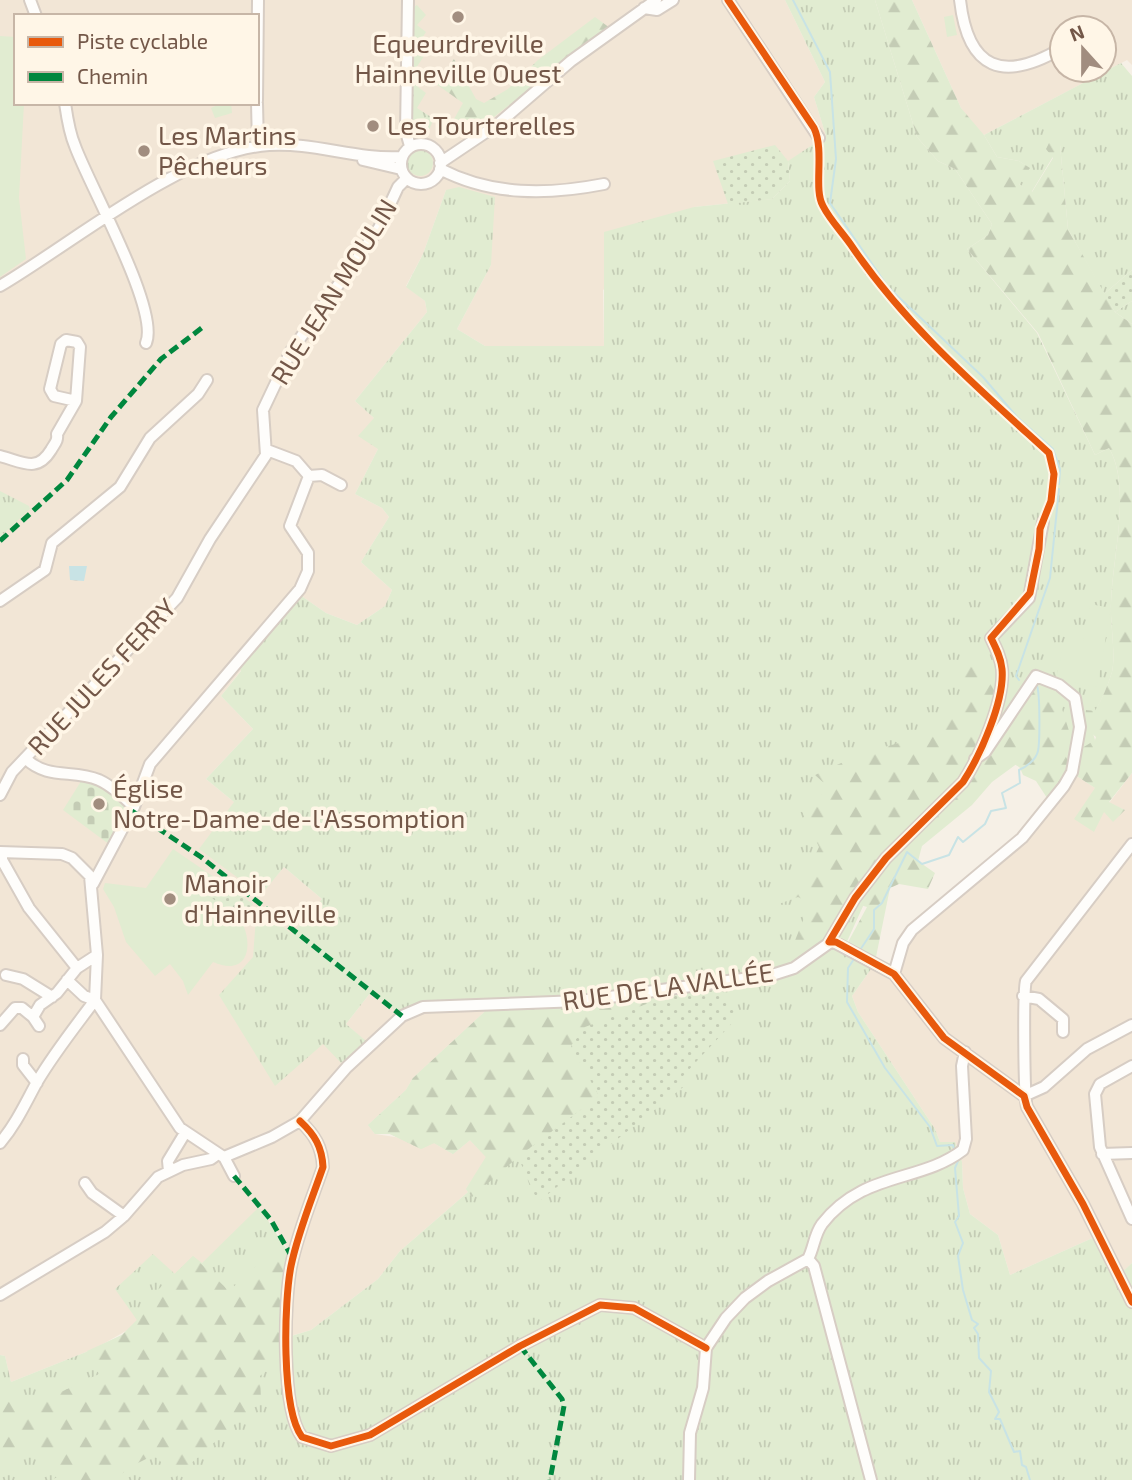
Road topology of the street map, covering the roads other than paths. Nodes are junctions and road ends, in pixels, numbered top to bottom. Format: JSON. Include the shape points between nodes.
{"nodes":[{"id":1,"x":408,"y":0,"type":"edge"},
{"id":2,"x":656,"y":0,"type":"edge"},
{"id":3,"x":673,"y":0,"type":"edge"},
{"id":4,"x":728,"y":0,"type":"edge"},
{"id":5,"x":972,"y":0,"type":"edge"},
{"id":6,"x":960,"y":2,"type":"edge"},
{"id":7,"x":644,"y":8,"type":"junction"},
{"id":8,"x":1048,"y":55,"type":"edge"},
{"id":9,"x":65,"y":105,"type":"edge"},
{"id":10,"x":257,"y":105,"type":"edge"},
{"id":11,"x":819,"y":138,"type":"dead end"},
{"id":12,"x":468,"y":144,"type":"junction"},
{"id":13,"x":258,"y":146,"type":"junction"},
{"id":14,"x":410,"y":146,"type":"junction"},
{"id":15,"x":433,"y":148,"type":"junction"},
{"id":16,"x":352,"y":154,"type":"junction"},
{"id":17,"x":402,"y":157,"type":"junction"},
{"id":18,"x":440,"y":166,"type":"junction"},
{"id":19,"x":404,"y":173,"type":"junction"},
{"id":20,"x":463,"y":180,"type":"junction"},
{"id":21,"x":604,"y":184,"type":"dead end"},
{"id":22,"x":107,"y":218,"type":"junction"},
{"id":23,"x":0,"y":286,"type":"edge"},
{"id":24,"x":146,"y":343,"type":"dead end"},
{"id":25,"x":207,"y":380,"type":"dead end"},
{"id":26,"x":76,"y":401,"type":"junction"},
{"id":27,"x":267,"y":450,"type":"junction"},
{"id":28,"x":0,"y":456,"type":"edge"},
{"id":29,"x":309,"y":475,"type":"junction"},
{"id":30,"x":341,"y":485,"type":"dead end"},
{"id":31,"x":1043,"y":522,"type":"dead end"},
{"id":32,"x":0,"y":601,"type":"edge"},
{"id":33,"x":26,"y":759,"type":"junction"},
{"id":34,"x":975,"y":759,"type":"junction"},
{"id":35,"x":0,"y":795,"type":"edge"},
{"id":36,"x":134,"y":807,"type":"junction"},
{"id":37,"x":1132,"y":844,"type":"edge"},
{"id":38,"x":1,"y":853,"type":"edge"},
{"id":39,"x":93,"y":884,"type":"junction"},
{"id":40,"x":829,"y":942,"type":"junction"},
{"id":41,"x":97,"y":956,"type":"junction"},
{"id":42,"x":77,"y":968,"type":"junction"},
{"id":43,"x":894,"y":974,"type":"junction"},
{"id":44,"x":6,"y":975,"type":"dead end"},
{"id":45,"x":67,"y":980,"type":"junction"},
{"id":46,"x":1023,"y":996,"type":"junction"},
{"id":47,"x":52,"y":997,"type":"junction"},
{"id":48,"x":95,"y":1000,"type":"junction"},
{"id":49,"x":0,"y":1025,"type":"edge"},
{"id":50,"x":1132,"y":1025,"type":"edge"},
{"id":51,"x":1063,"y":1032,"type":"dead end"},
{"id":52,"x":965,"y":1052,"type":"junction"},
{"id":53,"x":23,"y":1059,"type":"dead end"},
{"id":54,"x":1132,"y":1066,"type":"edge"},
{"id":55,"x":37,"y":1083,"type":"junction"},
{"id":56,"x":1024,"y":1096,"type":"junction"},
{"id":57,"x":300,"y":1121,"type":"junction"},
{"id":58,"x":185,"y":1133,"type":"junction"},
{"id":59,"x":0,"y":1143,"type":"edge"},
{"id":60,"x":1132,"y":1153,"type":"edge"},
{"id":61,"x":1102,"y":1154,"type":"junction"},
{"id":62,"x":221,"y":1155,"type":"junction"},
{"id":63,"x":169,"y":1171,"type":"junction"},
{"id":64,"x":234,"y":1176,"type":"dead end"},
{"id":65,"x":85,"y":1183,"type":"dead end"},
{"id":66,"x":124,"y":1216,"type":"junction"},
{"id":67,"x":1132,"y":1218,"type":"edge"},
{"id":68,"x":808,"y":1259,"type":"junction"},
{"id":69,"x":0,"y":1294,"type":"edge"},
{"id":70,"x":1132,"y":1302,"type":"edge"},
{"id":71,"x":706,"y":1348,"type":"junction"},
{"id":72,"x":689,"y":1480,"type":"edge"},
{"id":73,"x":871,"y":1480,"type":"edge"}],
"edges":[{"from":1,"to":14,"type":"street","via":[[406,132]]},
{"from":2,"to":7,"type":"street"},
{"from":3,"to":7,"type":"street","via":[[657,10]]},
{"from":4,"to":11,"type":"street"},
{"from":5,"to":6,"type":"street"},
{"from":6,"to":8,"type":"street","via":[[968,41],[982,57],[1006,67],[1028,65]]},
{"from":7,"to":12,"type":"street"},
{"from":9,"to":22,"type":"street","via":[[74,144]]},
{"from":10,"to":13,"type":"street"},
{"from":12,"to":15,"type":"street"},
{"from":12,"to":18,"type":"street"},
{"from":12,"to":20,"type":"street","via":[[456,160]]},
{"from":13,"to":16,"type":"street","via":[[305,145]]},
{"from":13,"to":22,"type":"street","via":[[191,167]]},
{"from":14,"to":15,"type":"street"},
{"from":14,"to":17,"type":"street"},
{"from":15,"to":18,"type":"street"},
{"from":16,"to":17,"type":"street"},
{"from":16,"to":19,"type":"street"},
{"from":17,"to":19,"type":"street"},
{"from":18,"to":19,"type":"street","via":[[428,182],[417,183]]},
{"from":18,"to":20,"type":"street"},
{"from":19,"to":27,"type":"street","name":"RUE JEAN MOULIN","via":[[379,228],[286,360],[262,413]]},
{"from":20,"to":21,"type":"street","via":[[538,192]]},
{"from":22,"to":23,"type":"street"},
{"from":22,"to":24,"type":"street","via":[[147,310],[150,335]]},
{"from":25,"to":32,"type":"street","via":[[150,438],[120,487],[52,543],[45,570]]},
{"from":26,"to":26,"type":"street","via":[[54,396],[50,389],[61,344],[66,340],[80,344]]},
{"from":26,"to":28,"type":"street","via":[[44,462],[37,465]]},
{"from":27,"to":29,"type":"street","via":[[296,461]]},
{"from":27,"to":33,"type":"street","name":"RUE JULES FERRY","via":[[177,598]]},
{"from":29,"to":30,"type":"street","via":[[322,475]]},
{"from":29,"to":36,"type":"street","via":[[290,526],[309,559],[300,589],[162,748],[141,780]]},
{"from":31,"to":34,"type":"street","via":[[1028,598],[991,638],[1002,665],[1002,688]]},
{"from":33,"to":35,"type":"street","name":"RUE JULES FERRY","via":[[9,776]]},
{"from":33,"to":36,"type":"street","via":[[43,772],[100,781]]},
{"from":34,"to":40,"type":"street","via":[[963,782],[872,874]]},
{"from":34,"to":43,"type":"street","via":[[1036,676],[1068,691],[1079,705],[1072,772],[1022,838],[912,930]]},
{"from":36,"to":39,"type":"street"},
{"from":37,"to":46,"type":"street","via":[[1028,978]]},
{"from":38,"to":39,"type":"street","via":[[68,856]]},
{"from":38,"to":42,"type":"street","via":[[29,908]]},
{"from":39,"to":41,"type":"street"},
{"from":40,"to":43,"type":"street"},
{"from":40,"to":57,"type":"street","name":"RUE DE LA VALLÉE","via":[[794,968],[772,975],[580,1001],[424,1007],[402,1016],[347,1067]]},
{"from":41,"to":42,"type":"street"},
{"from":41,"to":48,"type":"street"},
{"from":42,"to":45,"type":"street"},
{"from":43,"to":52,"type":"street","via":[[944,1038]]},
{"from":44,"to":47,"type":"street","via":[[23,979]]},
{"from":45,"to":47,"type":"street"},
{"from":45,"to":48,"type":"street"},
{"from":46,"to":51,"type":"street","via":[[1043,1002],[1063,1019]]},
{"from":46,"to":56,"type":"street"},
{"from":47,"to":49,"type":"street","via":[[40,1005],[36,1021],[22,1008],[15,1008]]},
{"from":48,"to":55,"type":"street"},
{"from":48,"to":58,"type":"street"},
{"from":50,"to":56,"type":"street","via":[[1087,1049],[1044,1087]]},
{"from":52,"to":56,"type":"street"},
{"from":52,"to":68,"type":"street","via":[[963,1150],[856,1194],[821,1226]]},
{"from":53,"to":55,"type":"street"},
{"from":54,"to":61,"type":"street","via":[[1096,1090]]},
{"from":55,"to":59,"type":"street","via":[[18,1121]]},
{"from":56,"to":70,"type":"street"},
{"from":57,"to":62,"type":"street","name":"RUE DE LA VALLÉE","via":[[272,1137]]},
{"from":57,"to":71,"type":"street","via":[[316,1139],[323,1167],[289,1279],[286,1379],[302,1437],[331,1446],[370,1435],[520,1346],[600,1305],[634,1308]]},
{"from":58,"to":62,"type":"street"},
{"from":58,"to":63,"type":"street","via":[[168,1161]]},
{"from":60,"to":61,"type":"street"},
{"from":61,"to":67,"type":"street"},
{"from":62,"to":63,"type":"street","name":"RUE DE LA VALLÉE"},
{"from":62,"to":64,"type":"street"},
{"from":63,"to":66,"type":"street","via":[[156,1178]]},
{"from":65,"to":66,"type":"street"},
{"from":66,"to":69,"type":"street"},
{"from":68,"to":71,"type":"street","via":[[745,1298]]},
{"from":68,"to":73,"type":"street","via":[[814,1266]]},
{"from":71,"to":72,"type":"street","via":[[703,1388],[690,1433]]}]}
